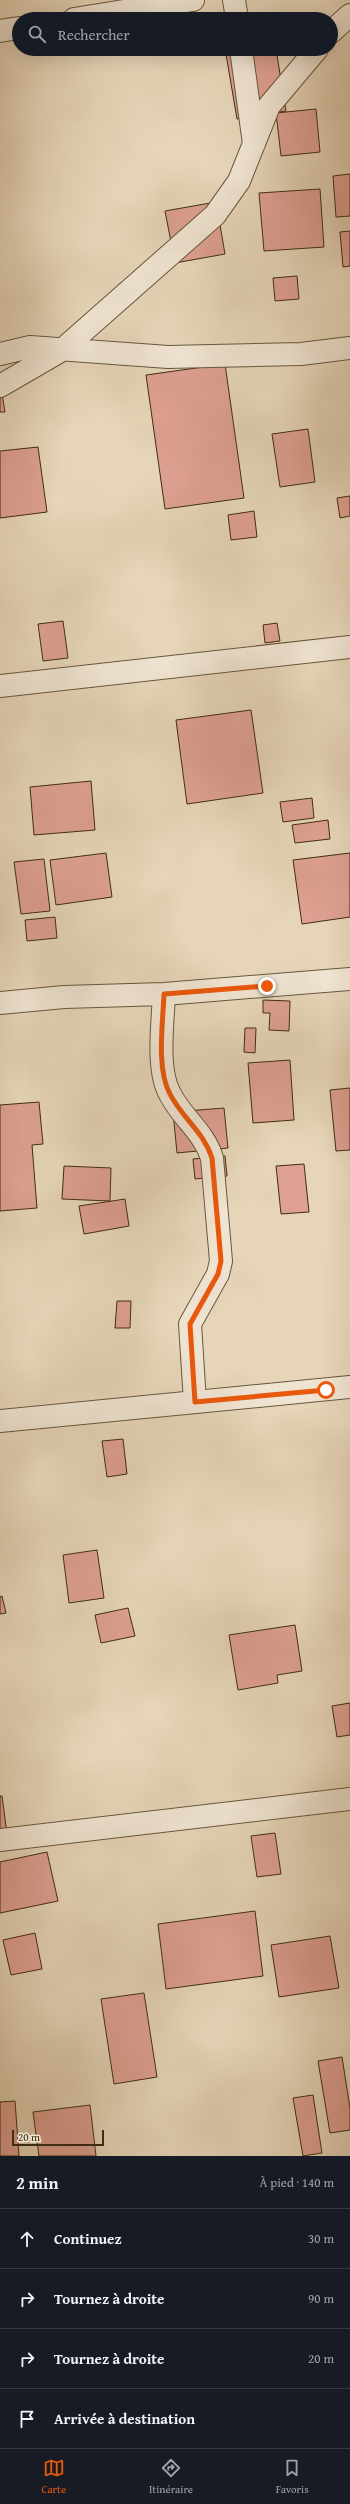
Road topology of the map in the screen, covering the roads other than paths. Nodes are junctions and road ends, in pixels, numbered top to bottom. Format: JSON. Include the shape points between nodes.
{"nodes":[{"id":1,"x":193,"y":0,"type":"edge"},
{"id":2,"x":234,"y":0,"type":"edge"},
{"id":3,"x":118,"y":12,"type":"edge"},
{"id":4,"x":236,"y":12,"type":"edge"},
{"id":5,"x":350,"y":15,"type":"edge"},
{"id":6,"x":338,"y":26,"type":"edge"},
{"id":7,"x":12,"y":29,"type":"edge"},
{"id":8,"x":0,"y":31,"type":"edge"},
{"id":9,"x":242,"y":56,"type":"edge"},
{"id":10,"x":311,"y":56,"type":"edge"},
{"id":11,"x":254,"y":145,"type":"junction"},
{"id":12,"x":350,"y":348,"type":"edge"},
{"id":13,"x":62,"y":350,"type":"junction"},
{"id":14,"x":0,"y":354,"type":"edge"},
{"id":15,"x":0,"y":386,"type":"edge"},
{"id":16,"x":350,"y":646,"type":"edge"},
{"id":17,"x":0,"y":686,"type":"edge"},
{"id":18,"x":350,"y":979,"type":"edge"},
{"id":19,"x":164,"y":994,"type":"junction"},
{"id":20,"x":0,"y":1003,"type":"edge"},
{"id":21,"x":350,"y":1387,"type":"edge"},
{"id":22,"x":195,"y":1402,"type":"junction"},
{"id":23,"x":0,"y":1421,"type":"edge"},
{"id":24,"x":350,"y":1799,"type":"edge"},
{"id":25,"x":0,"y":1840,"type":"edge"}],
"edges":[{"from":1,"to":3,"type":"street"},
{"from":2,"to":4,"type":"street"},
{"from":5,"to":6,"type":"street"},
{"from":7,"to":8,"type":"street"},
{"from":9,"to":11,"type":"street"},
{"from":10,"to":11,"type":"street","via":[[269,106]]},
{"from":11,"to":13,"type":"street","via":[[239,181],[215,215]]},
{"from":12,"to":13,"type":"street","via":[[301,354],[168,357]]},
{"from":13,"to":14,"type":"street","via":[[30,347]]},
{"from":13,"to":15,"type":"street"},
{"from":16,"to":17,"type":"street"},
{"from":18,"to":19,"type":"street"},
{"from":19,"to":20,"type":"street","via":[[64,996]]},
{"from":19,"to":22,"type":"street","via":[[162,1056],[165,1079],[170,1094],[207,1143],[212,1158],[221,1261],[218,1274],[190,1324]]},
{"from":21,"to":22,"type":"street"},
{"from":22,"to":23,"type":"street"},
{"from":24,"to":25,"type":"street"}]}
